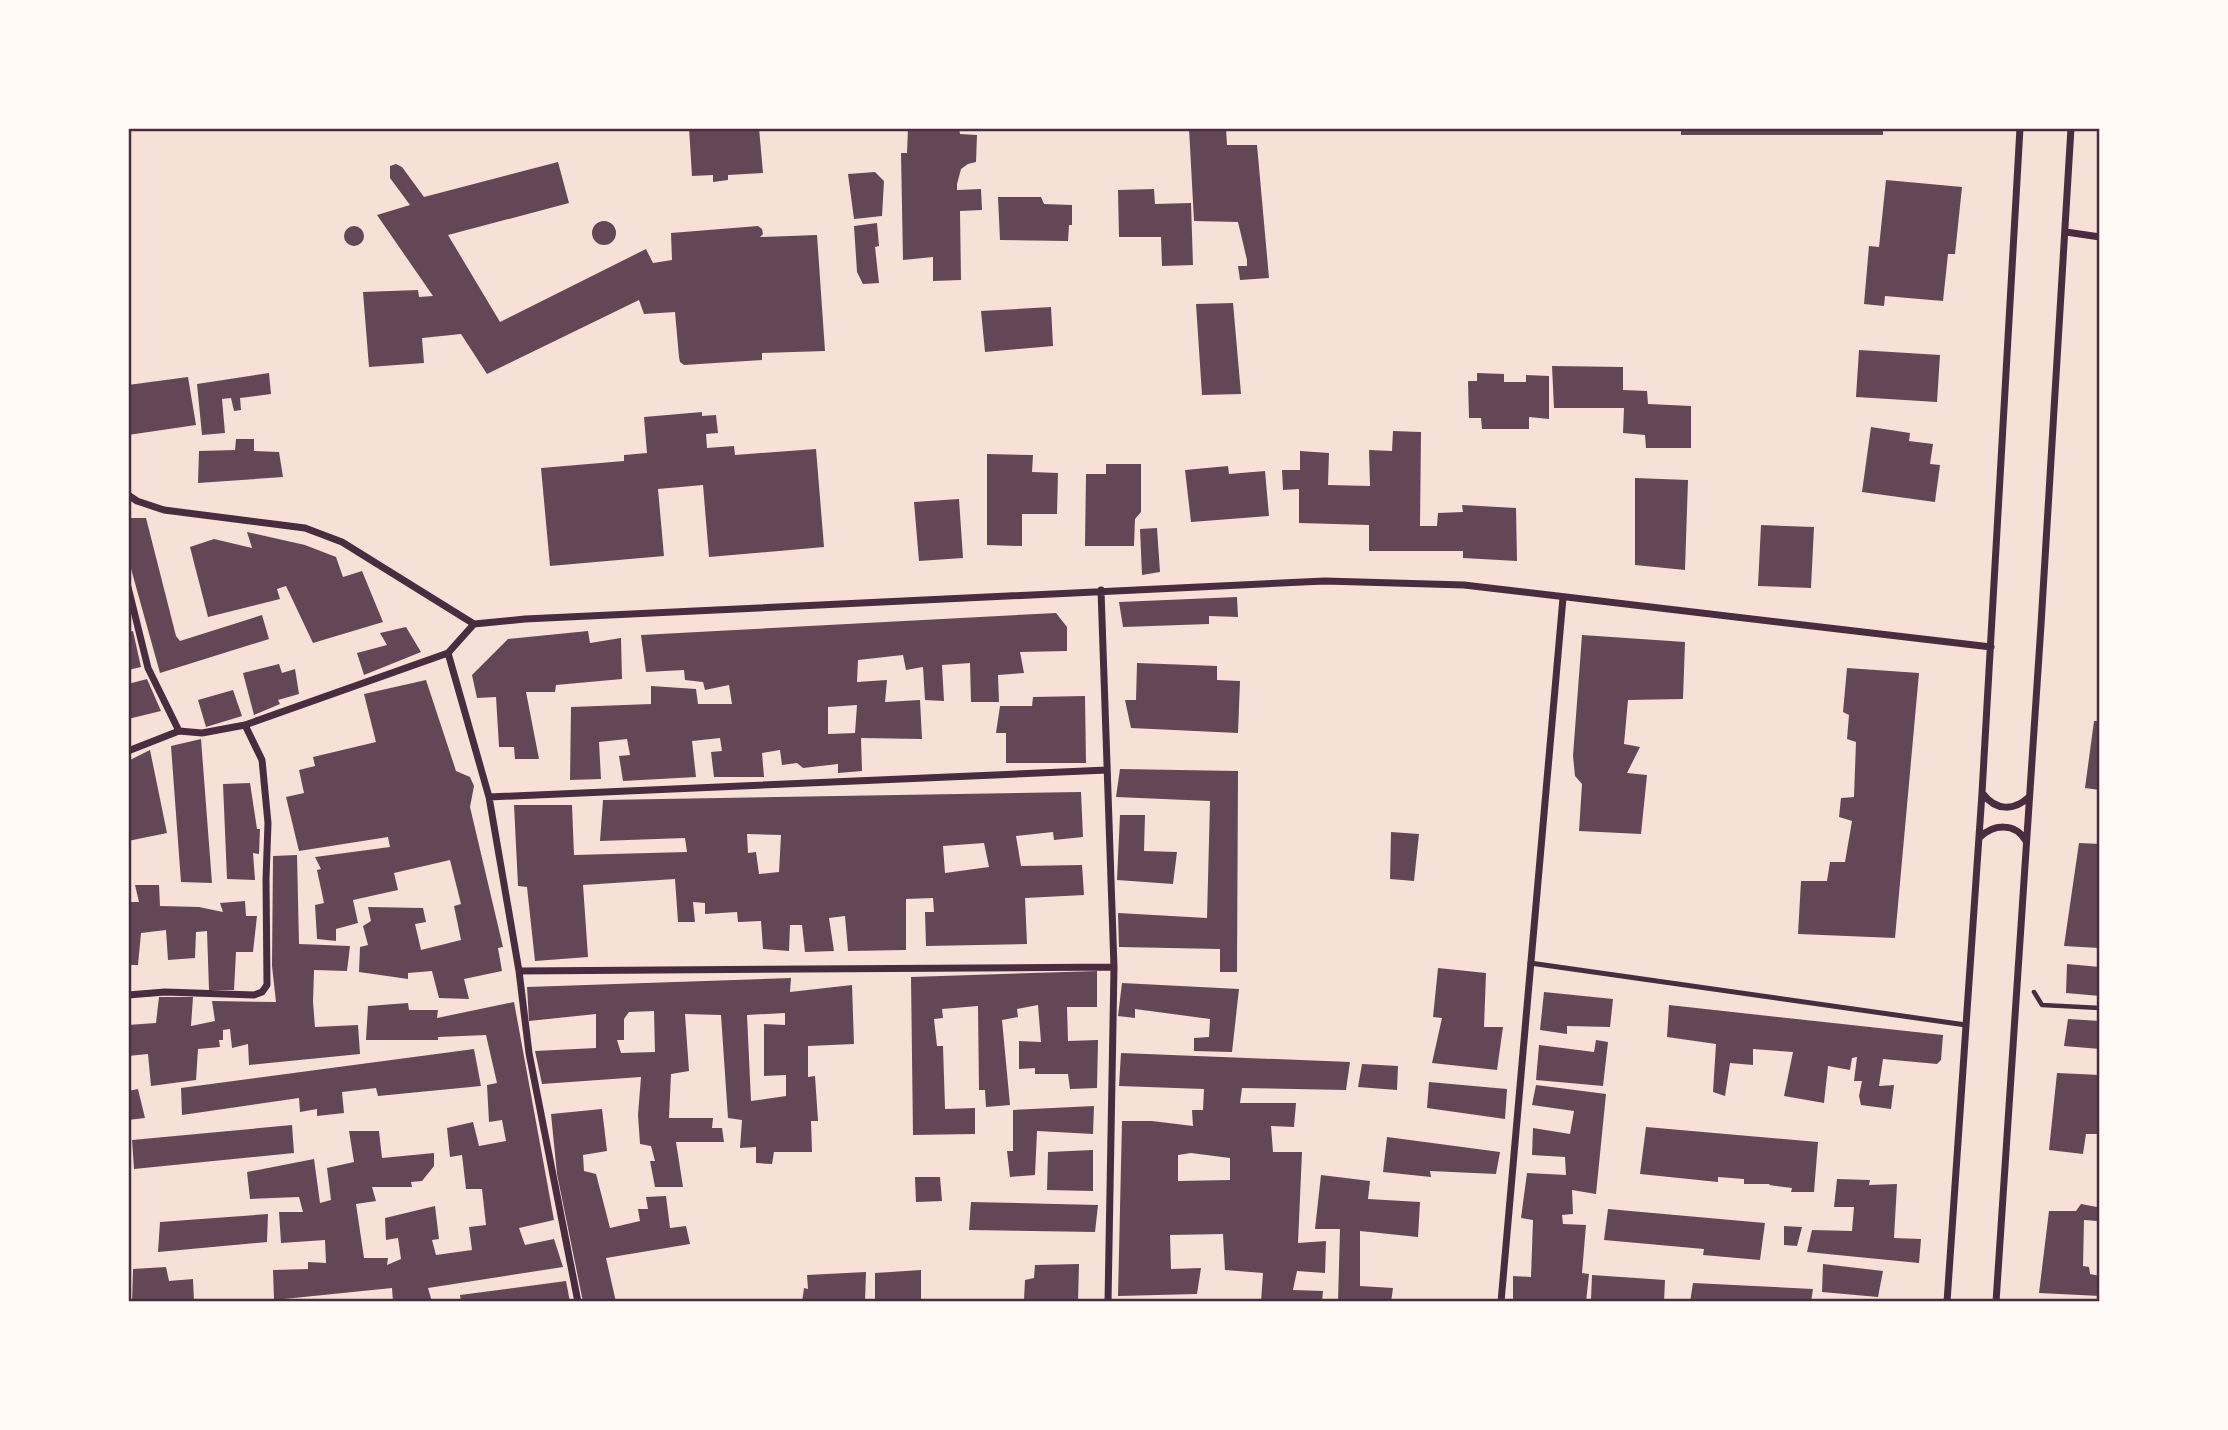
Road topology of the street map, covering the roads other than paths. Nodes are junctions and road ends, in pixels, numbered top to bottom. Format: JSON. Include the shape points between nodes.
{"nodes":[{"id":1,"x":2020,"y":128,"type":"edge"},
{"id":2,"x":2071,"y":128,"type":"edge"},
{"id":3,"x":2066,"y":232,"type":"junction"},
{"id":4,"x":2100,"y":237,"type":"edge"},
{"id":5,"x":128,"y":495,"type":"edge"},
{"id":6,"x":128,"y":587,"type":"edge"},
{"id":7,"x":1101,"y":590,"type":"junction"},
{"id":8,"x":1563,"y":597,"type":"junction"},
{"id":9,"x":474,"y":624,"type":"junction"},
{"id":10,"x":1991,"y":647,"type":"junction"},
{"id":11,"x":448,"y":653,"type":"junction"},
{"id":12,"x":245,"y":725,"type":"junction"},
{"id":13,"x":179,"y":731,"type":"junction"},
{"id":14,"x":128,"y":751,"type":"edge"},
{"id":15,"x":1107,"y":770,"type":"junction"},
{"id":16,"x":1982,"y":793,"type":"junction"},
{"id":17,"x":2030,"y":796,"type":"junction"},
{"id":18,"x":489,"y":797,"type":"junction"},
{"id":19,"x":1979,"y":838,"type":"junction"},
{"id":20,"x":2026,"y":842,"type":"junction"},
{"id":21,"x":1530,"y":963,"type":"junction"},
{"id":22,"x":1114,"y":967,"type":"junction"},
{"id":23,"x":519,"y":971,"type":"junction"},
{"id":24,"x":128,"y":995,"type":"edge"},
{"id":25,"x":1966,"y":1025,"type":"junction"},
{"id":26,"x":578,"y":1302,"type":"edge"},
{"id":27,"x":1108,"y":1302,"type":"edge"},
{"id":28,"x":1501,"y":1302,"type":"edge"},
{"id":29,"x":1947,"y":1302,"type":"edge"},
{"id":30,"x":1996,"y":1302,"type":"edge"}],
"edges":[{"from":1,"to":10,"type":"street"},
{"from":2,"to":3,"type":"street"},
{"from":3,"to":4,"type":"street"},
{"from":3,"to":17,"type":"street"},
{"from":5,"to":9,"type":"street","via":[[164,510],[305,528],[342,542]]},
{"from":6,"to":13,"type":"street","via":[[148,668]]},
{"from":7,"to":8,"type":"street","via":[[1325,581],[1464,585]]},
{"from":7,"to":9,"type":"street"},
{"from":7,"to":15,"type":"street"},
{"from":8,"to":10,"type":"street"},
{"from":8,"to":21,"type":"street"},
{"from":9,"to":11,"type":"street"},
{"from":10,"to":16,"type":"street"},
{"from":11,"to":12,"type":"street"},
{"from":11,"to":18,"type":"street"},
{"from":12,"to":13,"type":"street","via":[[202,733]]},
{"from":12,"to":24,"type":"street","via":[[262,760],[268,823],[267,985],[254,995]]},
{"from":13,"to":14,"type":"street"},
{"from":15,"to":18,"type":"street"},
{"from":15,"to":22,"type":"street"},
{"from":16,"to":17,"type":"street","via":[[2003,807],[2019,805]]},
{"from":16,"to":19,"type":"street"},
{"from":17,"to":20,"type":"street"},
{"from":18,"to":23,"type":"street"},
{"from":19,"to":20,"type":"street","via":[[1990,829],[2005,827]]},
{"from":19,"to":25,"type":"street"},
{"from":20,"to":30,"type":"street"},
{"from":21,"to":25,"type":"lane"},
{"from":21,"to":28,"type":"street"},
{"from":22,"to":23,"type":"street"},
{"from":22,"to":27,"type":"street"},
{"from":23,"to":26,"type":"street","via":[[529,1053]]},
{"from":25,"to":29,"type":"street"}]}
